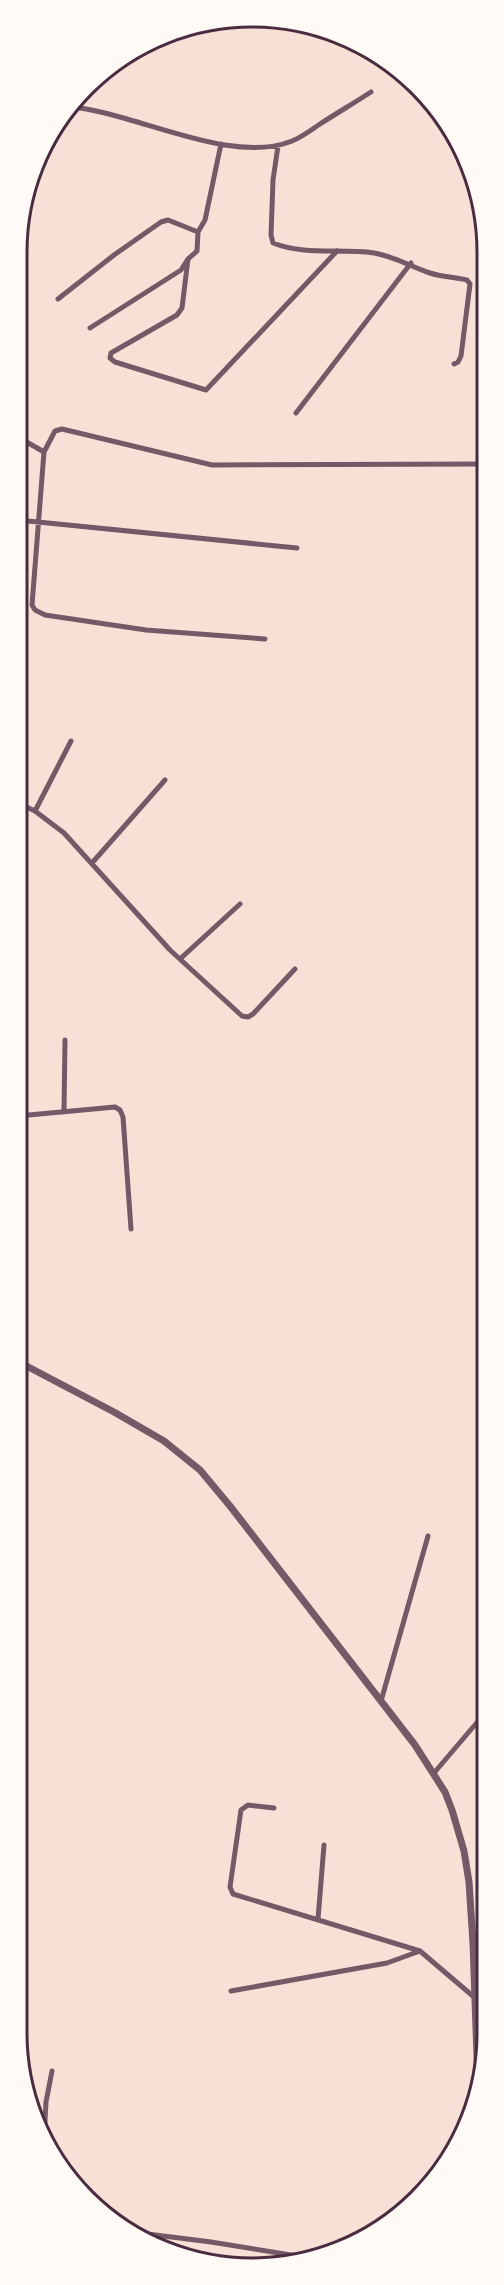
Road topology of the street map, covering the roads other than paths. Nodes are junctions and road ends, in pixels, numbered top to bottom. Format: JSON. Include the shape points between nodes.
{"nodes":[{"id":1,"x":371,"y":92,"type":"dead end"},
{"id":2,"x":80,"y":108,"type":"edge"},
{"id":3,"x":221,"y":144,"type":"junction"},
{"id":4,"x":278,"y":146,"type":"junction"},
{"id":5,"x":198,"y":232,"type":"junction"},
{"id":6,"x":337,"y":251,"type":"junction"},
{"id":7,"x":188,"y":258,"type":"junction"},
{"id":8,"x":411,"y":263,"type":"junction"},
{"id":9,"x":58,"y":299,"type":"dead end"},
{"id":10,"x":90,"y":328,"type":"dead end"},
{"id":11,"x":453,"y":364,"type":"dead end"},
{"id":12,"x":296,"y":413,"type":"dead end"},
{"id":13,"x":27,"y":442,"type":"edge"},
{"id":14,"x":44,"y":452,"type":"junction"},
{"id":15,"x":477,"y":464,"type":"edge"},
{"id":16,"x":27,"y":521,"type":"edge"},
{"id":17,"x":38,"y":522,"type":"junction"},
{"id":18,"x":297,"y":548,"type":"dead end"},
{"id":19,"x":265,"y":639,"type":"dead end"},
{"id":20,"x":71,"y":741,"type":"dead end"},
{"id":21,"x":165,"y":780,"type":"dead end"},
{"id":22,"x":27,"y":807,"type":"edge"},
{"id":23,"x":35,"y":811,"type":"junction"},
{"id":24,"x":92,"y":863,"type":"junction"},
{"id":25,"x":240,"y":904,"type":"dead end"},
{"id":26,"x":180,"y":959,"type":"junction"},
{"id":27,"x":295,"y":969,"type":"dead end"},
{"id":28,"x":65,"y":1040,"type":"dead end"},
{"id":29,"x":64,"y":1112,"type":"junction"},
{"id":30,"x":27,"y":1115,"type":"edge"},
{"id":31,"x":131,"y":1230,"type":"dead end"},
{"id":32,"x":27,"y":1366,"type":"edge"},
{"id":33,"x":428,"y":1536,"type":"dead end"},
{"id":34,"x":380,"y":1703,"type":"junction"},
{"id":35,"x":477,"y":1722,"type":"edge"},
{"id":36,"x":434,"y":1773,"type":"junction"},
{"id":37,"x":274,"y":1808,"type":"dead end"},
{"id":38,"x":324,"y":1845,"type":"dead end"},
{"id":39,"x":318,"y":1919,"type":"junction"},
{"id":40,"x":420,"y":1951,"type":"junction"},
{"id":41,"x":231,"y":1991,"type":"dead end"},
{"id":42,"x":474,"y":1997,"type":"junction"},
{"id":43,"x":476,"y":2052,"type":"edge"},
{"id":44,"x":52,"y":2071,"type":"dead end"},
{"id":45,"x":45,"y":2121,"type":"edge"},
{"id":46,"x":151,"y":2234,"type":"edge"},
{"id":47,"x":155,"y":2235,"type":"joint"},
{"id":48,"x":291,"y":2255,"type":"edge"}],
"edges":[{"from":1,"to":4,"type":"street"},
{"from":2,"to":3,"type":"street"},
{"from":3,"to":4,"type":"street"},
{"from":3,"to":5,"type":"street","via":[[205,220]]},
{"from":4,"to":6,"type":"street","via":[[273,180],[273,243],[302,252]]},
{"from":5,"to":7,"type":"street","via":[[196,251]]},
{"from":5,"to":9,"type":"street","via":[[168,220],[161,222]]},
{"from":6,"to":7,"type":"street","via":[[206,390],[110,358],[111,352],[177,315],[182,308]]},
{"from":6,"to":8,"type":"street","via":[[375,253]]},
{"from":7,"to":10,"type":"street","via":[[181,270]]},
{"from":8,"to":11,"type":"street","via":[[428,273],[470,283],[461,356]]},
{"from":8,"to":12,"type":"street"},
{"from":13,"to":14,"type":"street"},
{"from":14,"to":15,"type":"street","via":[[55,431],[62,429],[212,465]]},
{"from":14,"to":17,"type":"street"},
{"from":16,"to":17,"type":"street"},
{"from":17,"to":18,"type":"street"},
{"from":17,"to":19,"type":"street","via":[[32,604],[39,613],[147,630]]},
{"from":20,"to":23,"type":"street"},
{"from":21,"to":24,"type":"street"},
{"from":22,"to":23,"type":"street"},
{"from":23,"to":24,"type":"street","via":[[64,833]]},
{"from":24,"to":26,"type":"street"},
{"from":25,"to":26,"type":"street"},
{"from":26,"to":27,"type":"street","via":[[245,1017],[253,1014]]},
{"from":28,"to":29,"type":"street"},
{"from":29,"to":30,"type":"street"},
{"from":29,"to":31,"type":"street","via":[[115,1107],[122,1113]]},
{"from":32,"to":34,"type":"street","via":[[164,1441],[200,1470]]},
{"from":33,"to":34,"type":"street"},
{"from":34,"to":36,"type":"street"},
{"from":35,"to":36,"type":"street"},
{"from":36,"to":42,"type":"street","via":[[452,1810],[464,1851]]},
{"from":37,"to":39,"type":"street","via":[[242,1807],[230,1887],[239,1897]]},
{"from":38,"to":39,"type":"street"},
{"from":39,"to":40,"type":"street"},
{"from":40,"to":41,"type":"street","via":[[387,1963]]},
{"from":40,"to":42,"type":"street"},
{"from":42,"to":43,"type":"street"},
{"from":44,"to":45,"type":"street"},
{"from":46,"to":47,"type":"street"},
{"from":47,"to":48,"type":"street"}]}
